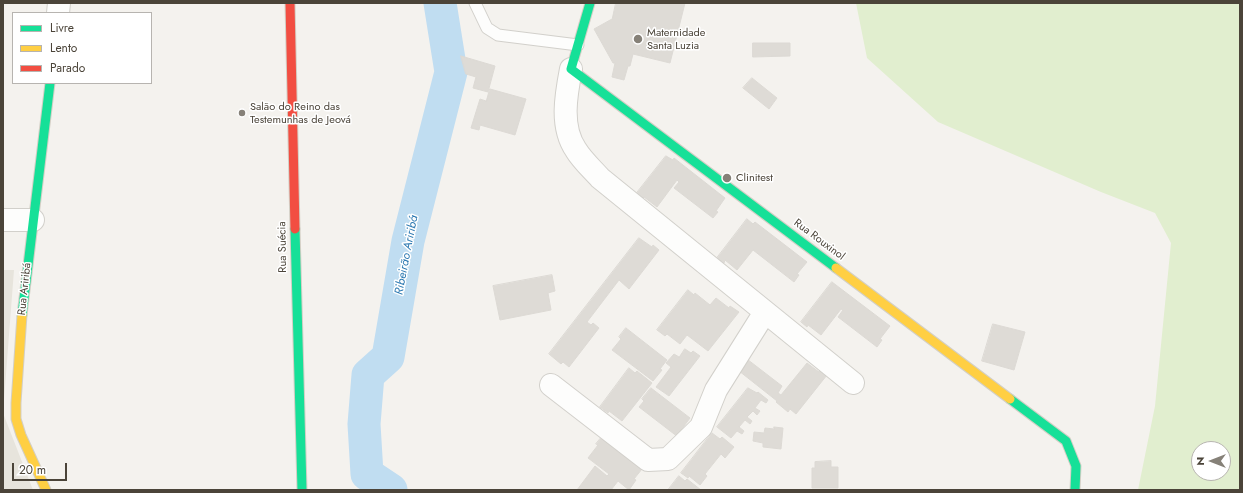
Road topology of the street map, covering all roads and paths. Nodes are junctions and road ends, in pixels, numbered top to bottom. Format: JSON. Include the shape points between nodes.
{"nodes":[{"id":1,"x":290,"y":3,"type":"edge"},
{"id":2,"x":475,"y":3,"type":"edge"},
{"id":3,"x":590,"y":3,"type":"edge"},
{"id":4,"x":578,"y":45,"type":"junction"},
{"id":5,"x":571,"y":69,"type":"junction"},
{"id":6,"x":50,"y":84,"type":"edge"},
{"id":7,"x":3,"y":220,"type":"edge"},
{"id":8,"x":33,"y":220,"type":"junction"},
{"id":9,"x":765,"y":312,"type":"junction"},
{"id":10,"x":853,"y":383,"type":"dead end"},
{"id":11,"x":551,"y":385,"type":"dead end"},
{"id":12,"x":46,"y":490,"type":"edge"},
{"id":13,"x":302,"y":490,"type":"edge"},
{"id":14,"x":1075,"y":490,"type":"edge"}],
"edges":[{"from":1,"to":13,"type":"street","name":"Rua Suécia"},
{"from":2,"to":4,"type":"lane","via":[[487,28],[498,35]]},
{"from":3,"to":4,"type":"street"},
{"from":4,"to":5,"type":"street"},
{"from":5,"to":9,"type":"street","via":[[567,89],[567,125],[576,150],[600,178]]},
{"from":5,"to":14,"type":"street","name":"Rua Rouxinol","via":[[1066,441],[1076,466]]},
{"from":6,"to":8,"type":"street","name":"Rua Ariribá"},
{"from":7,"to":8,"type":"street"},
{"from":8,"to":12,"type":"street","name":"Rua Ariribá","via":[[23,301],[16,419]]},
{"from":9,"to":10,"type":"street"},
{"from":9,"to":11,"type":"street","via":[[716,390],[701,426],[668,459],[648,460]]}]}
